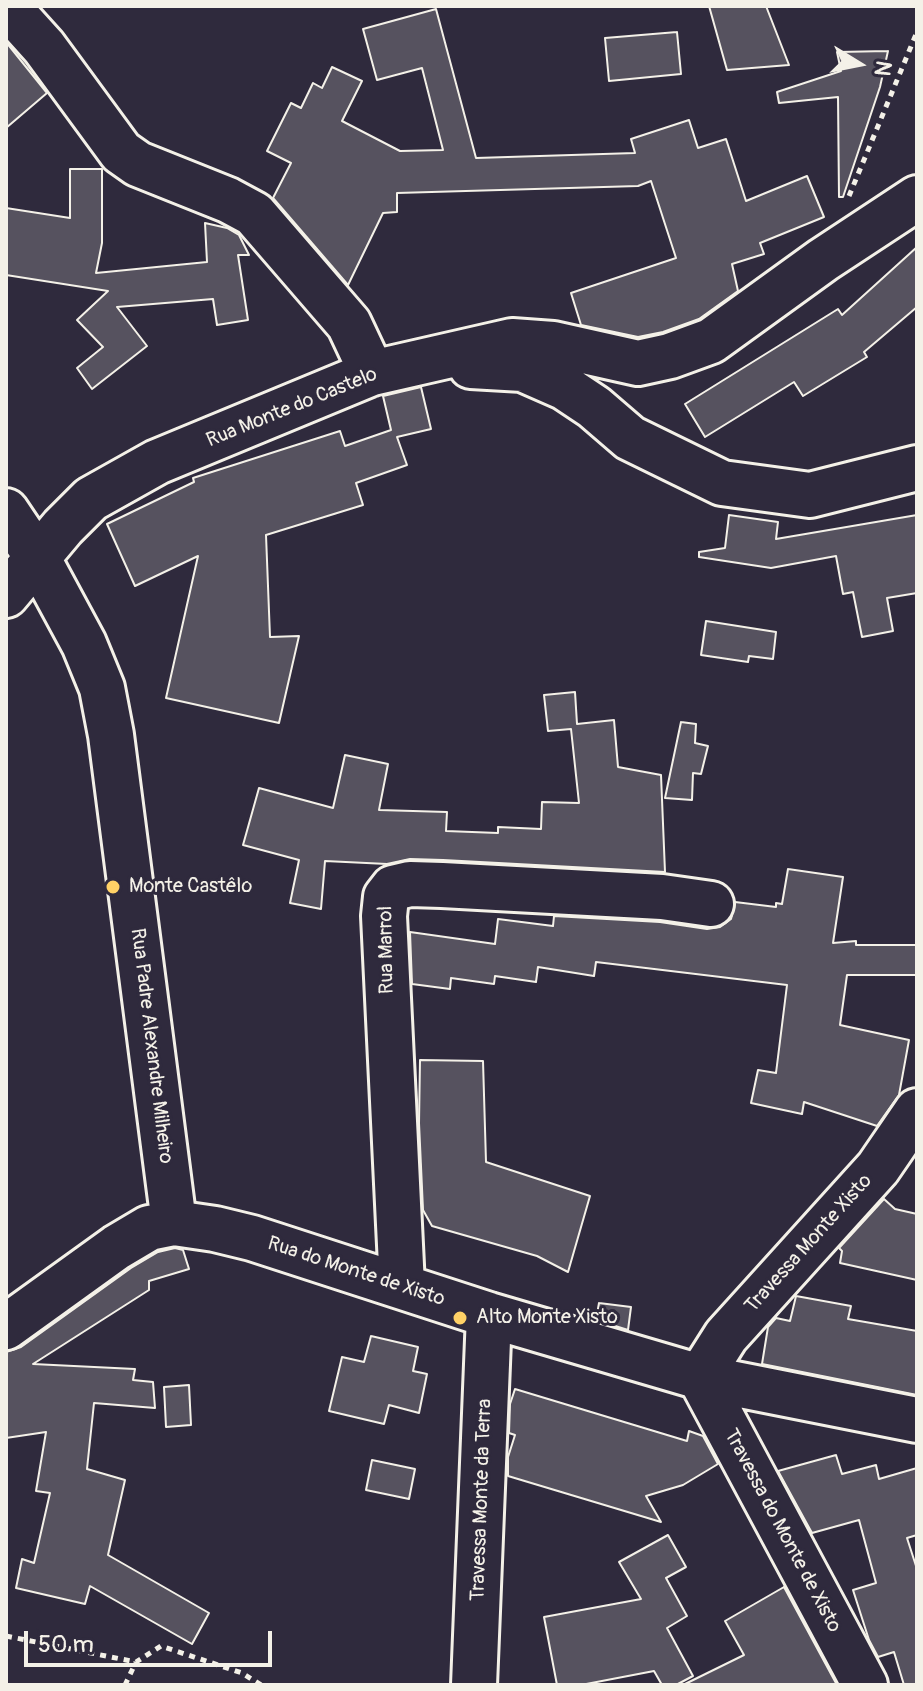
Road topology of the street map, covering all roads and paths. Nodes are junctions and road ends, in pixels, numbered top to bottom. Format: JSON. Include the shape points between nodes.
{"nodes":[{"id":1,"x":7,"y":6,"type":"edge"},
{"id":2,"x":917,"y":32,"type":"edge"},
{"id":3,"x":917,"y":198,"type":"edge"},
{"id":4,"x":846,"y":204,"type":"dead end"},
{"id":5,"x":424,"y":362,"type":"junction"},
{"id":6,"x":372,"y":373,"type":"junction"},
{"id":7,"x":917,"y":468,"type":"edge"},
{"id":8,"x":6,"y":511,"type":"edge"},
{"id":9,"x":37,"y":557,"type":"junction"},
{"id":10,"x":6,"y":595,"type":"edge"},
{"id":11,"x":711,"y":904,"type":"dead end"},
{"id":12,"x":914,"y":1121,"type":"edge"},
{"id":13,"x":174,"y":1223,"type":"junction"},
{"id":14,"x":402,"y":1286,"type":"junction"},
{"id":15,"x":489,"y":1315,"type":"junction"},
{"id":16,"x":6,"y":1327,"type":"edge"},
{"id":17,"x":700,"y":1377,"type":"junction"},
{"id":18,"x":917,"y":1420,"type":"edge"},
{"id":19,"x":6,"y":1636,"type":"edge"},
{"id":20,"x":136,"y":1662,"type":"junction"},
{"id":21,"x":125,"y":1685,"type":"edge"},
{"id":22,"x":261,"y":1685,"type":"edge"},
{"id":23,"x":474,"y":1685,"type":"edge"},
{"id":24,"x":865,"y":1685,"type":"edge"}],
"edges":[{"from":1,"to":6,"type":"street","via":[[121,152],[254,214],[349,324]]},
{"from":2,"to":4,"type":"path"},
{"from":3,"to":5,"type":"street","name":"Rua Monte do Castelo","via":[[711,341],[670,356],[638,363],[553,344],[512,341]]},
{"from":5,"to":6,"type":"street","name":"Rua Monte do Castelo"},
{"from":5,"to":7,"type":"street","via":[[523,369],[564,387],[630,438],[722,483],[810,495]]},
{"from":6,"to":9,"type":"street","name":"Rua Monte do Castelo","via":[[157,462],[91,499]]},
{"from":8,"to":9,"type":"street","name":"Rua Padre Alexandre Milheiro"},
{"from":9,"to":10,"type":"street","name":"Rua Monte do Castelo"},
{"from":9,"to":13,"type":"street","name":"Rua Padre Alexandre Milheiro","via":[[102,688]]},
{"from":11,"to":14,"type":"street","name":"Rua Marrol","via":[[473,887],[393,888],[384,916]]},
{"from":12,"to":17,"type":"street","name":"Travessa Monte Xisto","via":[[726,1336]]},
{"from":13,"to":14,"type":"street","name":"Rua do Monte de Xisto","via":[[252,1238]]},
{"from":13,"to":16,"type":"street","name":"Rua do Monte de Xisto","via":[[149,1228],[117,1247]]},
{"from":14,"to":15,"type":"street","name":"Rua do Monte de Xisto"},
{"from":15,"to":17,"type":"street","name":"Rua do Monte de Xisto"},
{"from":15,"to":23,"type":"street","name":"Travessa Monte da Terra"},
{"from":17,"to":18,"type":"street","name":"Rua do Monte de Xisto"},
{"from":17,"to":24,"type":"street","name":"Travessa do Monte de Xisto"},
{"from":19,"to":20,"type":"path"},
{"from":20,"to":21,"type":"path"},
{"from":20,"to":22,"type":"path","via":[[161,1646],[242,1673]]}]}
